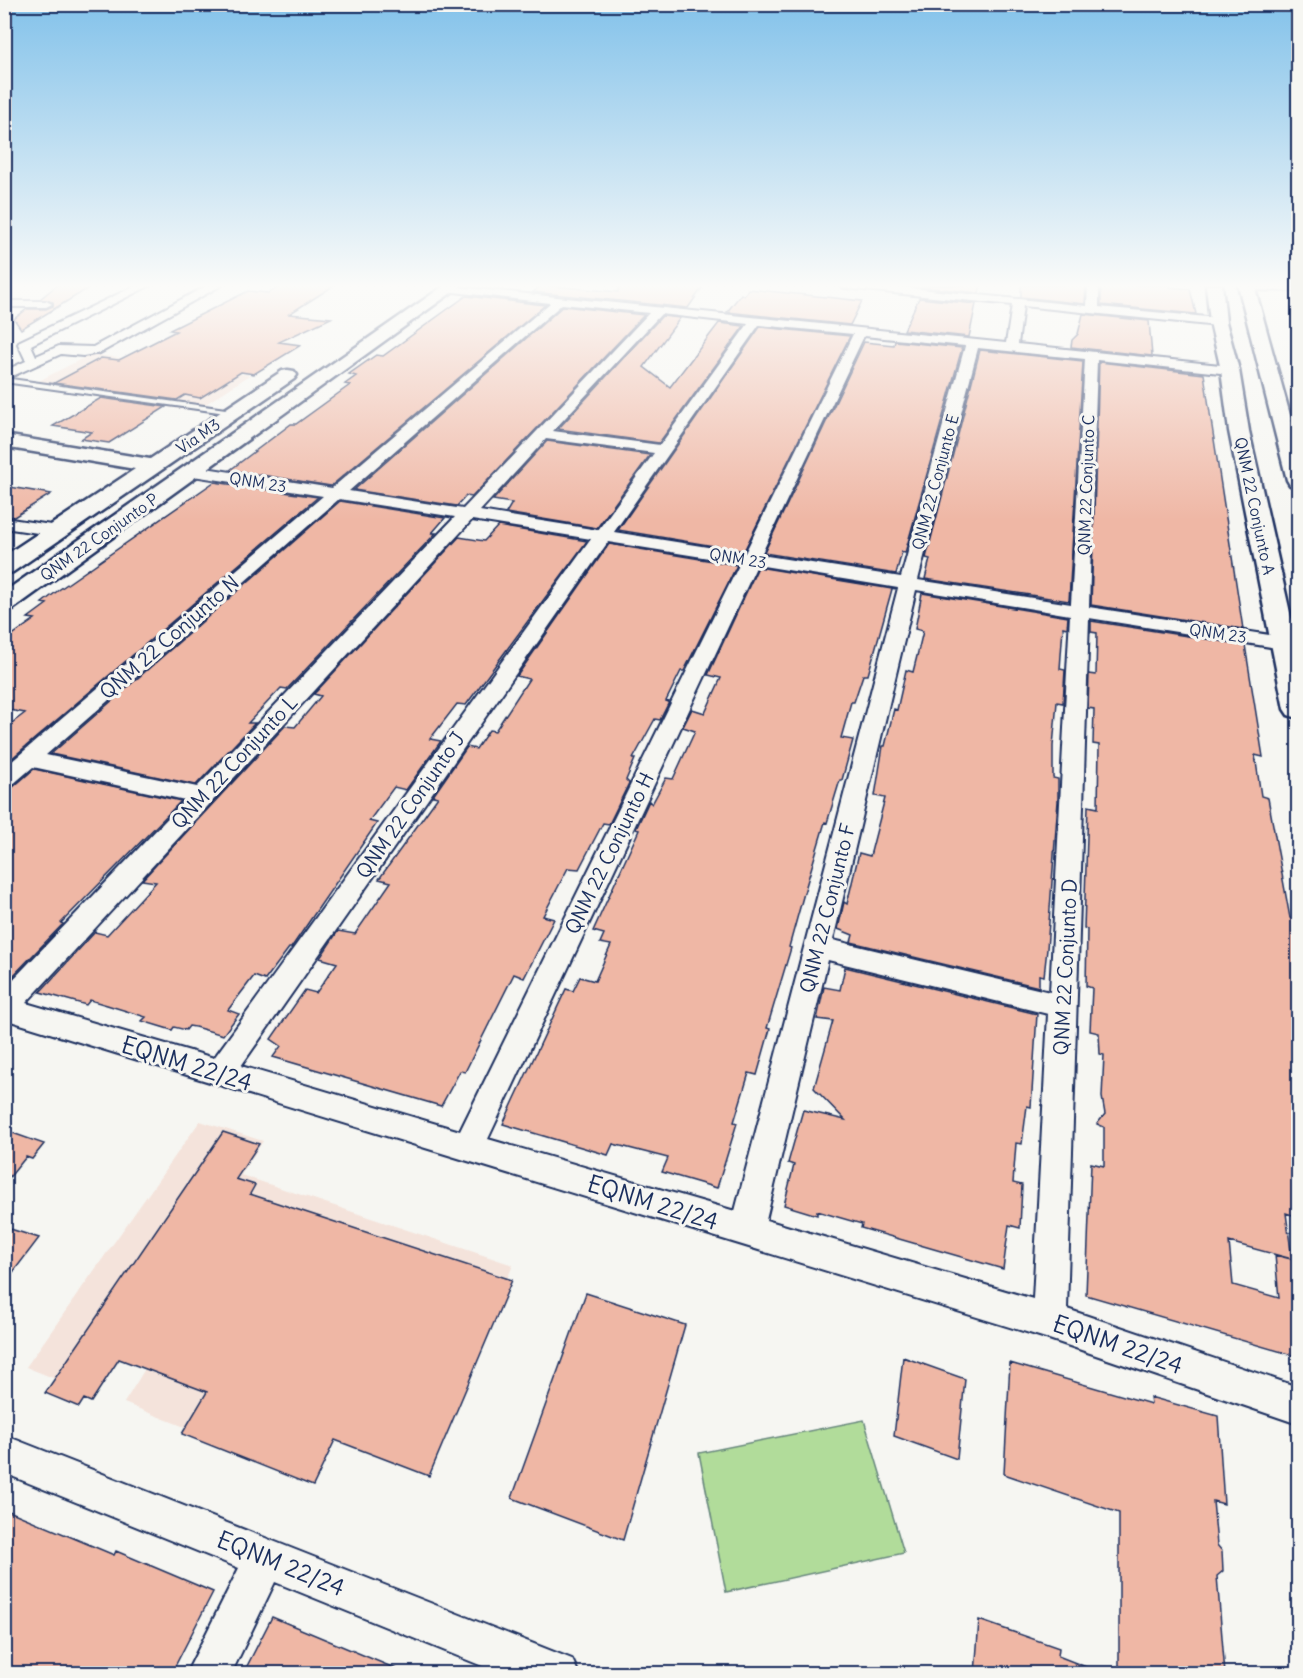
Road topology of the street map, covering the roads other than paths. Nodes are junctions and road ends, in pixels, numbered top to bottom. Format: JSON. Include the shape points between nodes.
{"nodes":[{"id":1,"x":33,"y":363,"type":"edge"},
{"id":2,"x":306,"y":363,"type":"edge"},
{"id":3,"x":343,"y":363,"type":"edge"},
{"id":4,"x":492,"y":363,"type":"edge"},
{"id":5,"x":608,"y":363,"type":"edge"},
{"id":6,"x":725,"y":363,"type":"edge"},
{"id":7,"x":845,"y":363,"type":"edge"},
{"id":8,"x":967,"y":363,"type":"edge"},
{"id":9,"x":1091,"y":363,"type":"edge"},
{"id":10,"x":1158,"y":363,"type":"edge"},
{"id":11,"x":1228,"y":363,"type":"edge"},
{"id":12,"x":1247,"y":363,"type":"edge"},
{"id":13,"x":1230,"y":370,"type":"junction"},
{"id":14,"x":4,"y":378,"type":"edge"},
{"id":15,"x":251,"y":400,"type":"junction"},
{"id":16,"x":233,"y":412,"type":"junction"},
{"id":17,"x":1258,"y":423,"type":"junction"},
{"id":18,"x":541,"y":434,"type":"junction"},
{"id":19,"x":4,"y":441,"type":"edge"},
{"id":20,"x":663,"y":450,"type":"junction"},
{"id":21,"x":213,"y":455,"type":"junction"},
{"id":22,"x":155,"y":466,"type":"junction"},
{"id":23,"x":193,"y":471,"type":"junction"},
{"id":24,"x":1299,"y":480,"type":"edge"},
{"id":25,"x":124,"y":486,"type":"junction"},
{"id":26,"x":334,"y":495,"type":"junction"},
{"id":27,"x":464,"y":515,"type":"junction"},
{"id":28,"x":4,"y":523,"type":"edge"},
{"id":29,"x":58,"y":531,"type":"junction"},
{"id":30,"x":601,"y":537,"type":"junction"},
{"id":31,"x":68,"y":558,"type":"junction"},
{"id":32,"x":749,"y":560,"type":"junction"},
{"id":33,"x":4,"y":567,"type":"edge"},
{"id":34,"x":908,"y":585,"type":"junction"},
{"id":35,"x":4,"y":604,"type":"edge"},
{"id":36,"x":1081,"y":613,"type":"junction"},
{"id":37,"x":1283,"y":643,"type":"junction"},
{"id":38,"x":1299,"y":709,"type":"edge"},
{"id":39,"x":28,"y":759,"type":"junction"},
{"id":40,"x":4,"y":780,"type":"edge"},
{"id":41,"x":202,"y":796,"type":"junction"},
{"id":42,"x":818,"y":947,"type":"junction"},
{"id":43,"x":1063,"y":1006,"type":"junction"},
{"id":44,"x":4,"y":1008,"type":"edge"},
{"id":45,"x":220,"y":1073,"type":"junction"},
{"id":46,"x":468,"y":1147,"type":"junction"},
{"id":47,"x":747,"y":1230,"type":"junction"},
{"id":48,"x":1049,"y":1321,"type":"junction"},
{"id":49,"x":1299,"y":1406,"type":"edge"},
{"id":50,"x":4,"y":1454,"type":"edge"},
{"id":51,"x":266,"y":1557,"type":"junction"},
{"id":52,"x":208,"y":1674,"type":"edge"},
{"id":53,"x":557,"y":1674,"type":"edge"}],
"edges":[{"from":1,"to":14,"type":"street"},
{"from":2,"to":15,"type":"main road","name":"Via M3"},
{"from":3,"to":21,"type":"main road"},
{"from":4,"to":26,"type":"street","name":"QNM 22 Conjunto N"},
{"from":5,"to":18,"type":"street","name":"QNM 22 Conjunto L"},
{"from":6,"to":20,"type":"street","name":"QNM 22 Conjunto J"},
{"from":7,"to":32,"type":"street","name":"QNM 22 Conjunto H"},
{"from":8,"to":34,"type":"street","name":"QNM 22 Conjunto E"},
{"from":9,"to":36,"type":"street","name":"QNM 22 Conjunto C"},
{"from":10,"to":13,"type":"street"},
{"from":11,"to":13,"type":"main road","name":"QNM 22 Conjunto A"},
{"from":12,"to":17,"type":"main road"},
{"from":13,"to":17,"type":"main road","name":"QNM 22 Conjunto A"},
{"from":14,"to":16,"type":"lane"},
{"from":15,"to":16,"type":"main road","name":"Via M3"},
{"from":15,"to":21,"type":"main road","via":[[271,397],[278,402]]},
{"from":16,"to":22,"type":"main road","name":"Via M3"},
{"from":17,"to":24,"type":"main road","via":[[1287,439]]},
{"from":17,"to":37,"type":"main road","name":"QNM 22 Conjunto A","via":[[1264,545]]},
{"from":18,"to":20,"type":"street"},
{"from":18,"to":27,"type":"street","name":"QNM 22 Conjunto L"},
{"from":19,"to":22,"type":"main road"},
{"from":20,"to":30,"type":"street","name":"QNM 22 Conjunto J"},
{"from":21,"to":23,"type":"main road","name":"QNM 22 Conjunto P"},
{"from":22,"to":25,"type":"main road","name":"Via M3"},
{"from":23,"to":26,"type":"street","name":"QNM 23"},
{"from":23,"to":31,"type":"main road","name":"QNM 22 Conjunto P"},
{"from":25,"to":29,"type":"main road","name":"Via M3"},
{"from":25,"to":31,"type":"main road","via":[[35,558],[44,562]]},
{"from":26,"to":27,"type":"street","name":"QNM 23"},
{"from":26,"to":39,"type":"street","name":"QNM 22 Conjunto N"},
{"from":27,"to":30,"type":"street","name":"QNM 23"},
{"from":27,"to":41,"type":"street","name":"QNM 22 Conjunto L"},
{"from":28,"to":29,"type":"street"},
{"from":29,"to":33,"type":"main road","name":"Via M3"},
{"from":30,"to":32,"type":"street","name":"QNM 23"},
{"from":30,"to":45,"type":"street","name":"QNM 22 Conjunto J"},
{"from":31,"to":35,"type":"main road","name":"QNM 22 Conjunto P"},
{"from":32,"to":34,"type":"street","name":"QNM 23"},
{"from":32,"to":46,"type":"street","name":"QNM 22 Conjunto H"},
{"from":34,"to":36,"type":"street","name":"QNM 23"},
{"from":34,"to":42,"type":"street","name":"QNM 22 Conjunto F"},
{"from":36,"to":37,"type":"street","name":"QNM 23"},
{"from":36,"to":43,"type":"street","name":"QNM 22 Conjunto D"},
{"from":37,"to":38,"type":"main road","name":"QNM 22 Conjunto A"},
{"from":39,"to":40,"type":"street","name":"QNM 22 Conjunto N"},
{"from":39,"to":41,"type":"street"},
{"from":41,"to":44,"type":"street","name":"QNM 22 Conjunto L"},
{"from":42,"to":43,"type":"street"},
{"from":42,"to":47,"type":"street","name":"QNM 22 Conjunto F"},
{"from":43,"to":48,"type":"street","name":"QNM 22 Conjunto D"},
{"from":44,"to":45,"type":"street","name":"EQNM 22/24"},
{"from":45,"to":46,"type":"street","name":"EQNM 22/24"},
{"from":46,"to":47,"type":"street","name":"EQNM 22/24"},
{"from":47,"to":48,"type":"street","name":"EQNM 22/24"},
{"from":48,"to":49,"type":"street","name":"EQNM 22/24"},
{"from":50,"to":51,"type":"street","name":"EQNM 22/24"},
{"from":51,"to":52,"type":"street"},
{"from":51,"to":53,"type":"street","name":"EQNM 22/24"}]}
